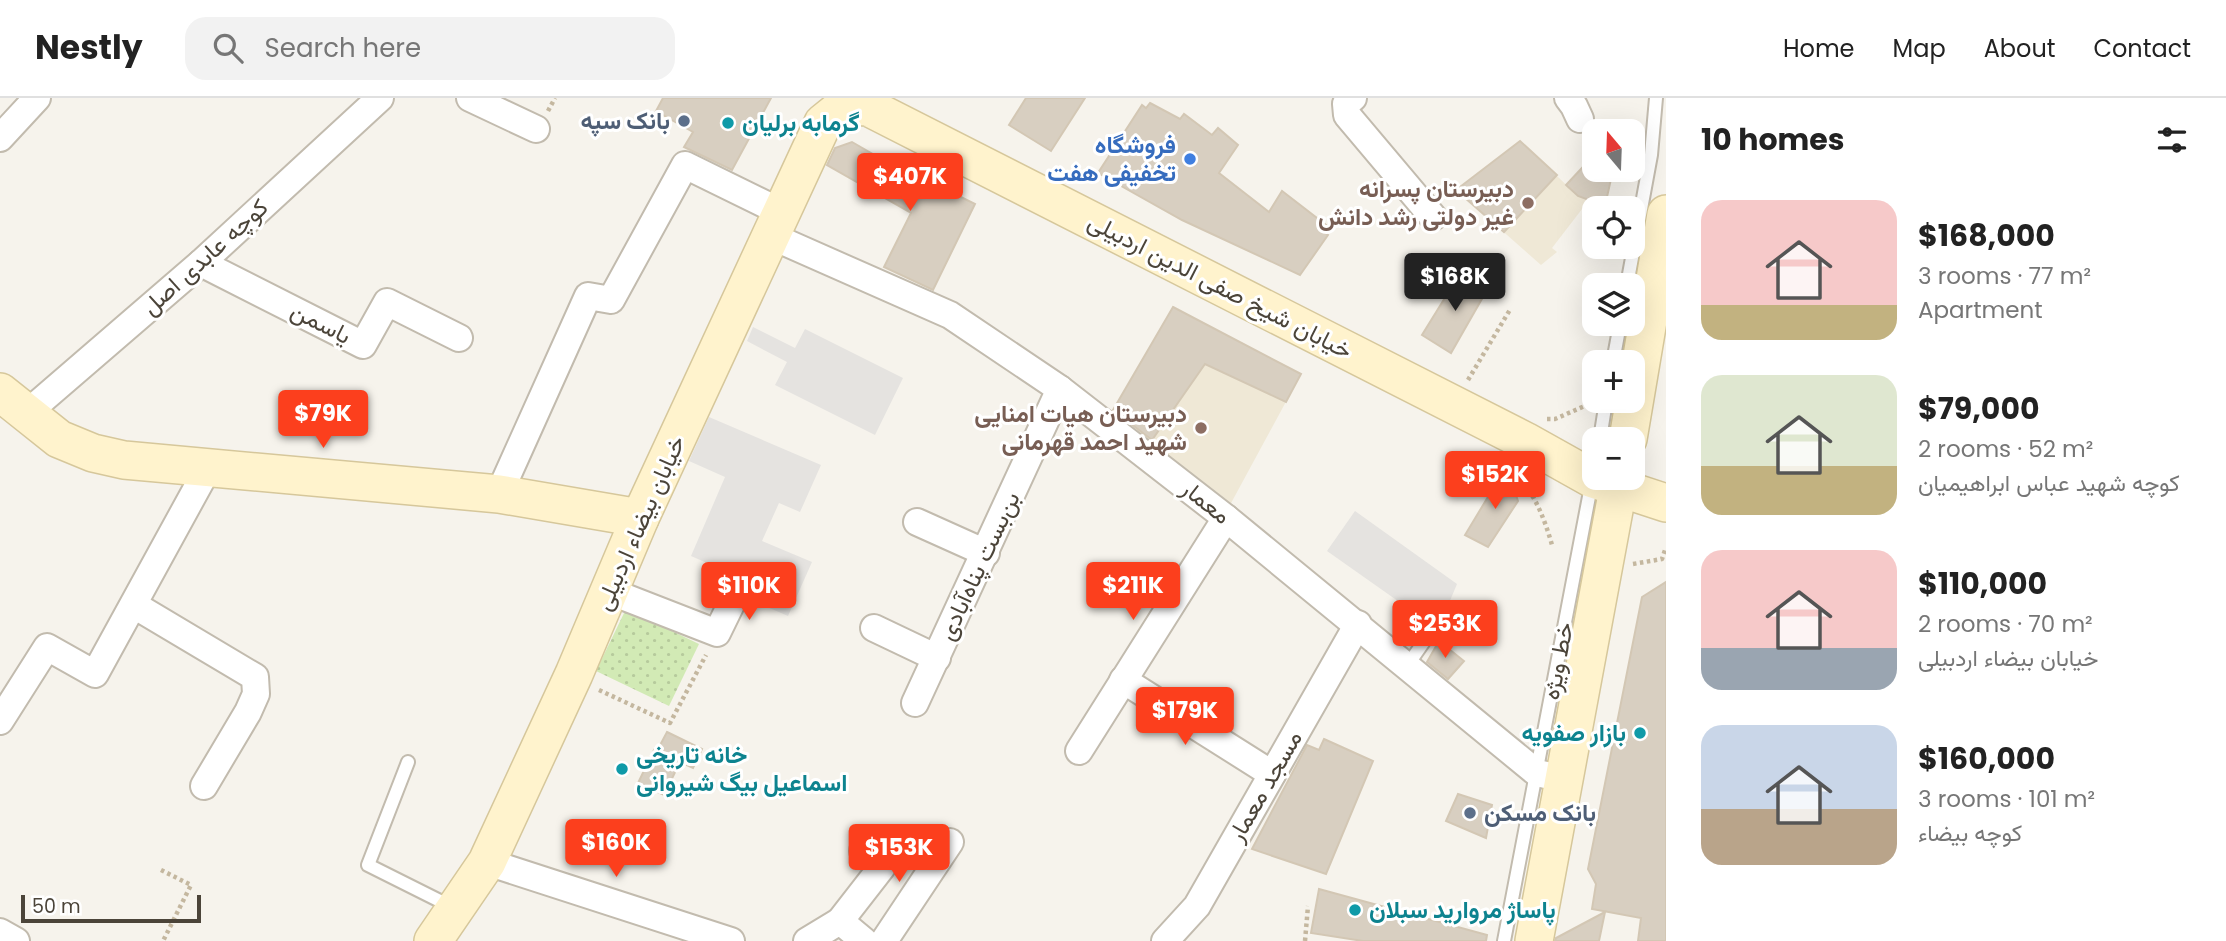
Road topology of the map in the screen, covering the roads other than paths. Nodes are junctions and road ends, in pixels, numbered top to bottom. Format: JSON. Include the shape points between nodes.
{"nodes":[{"id":1,"x":37,"y":98,"type":"edge"},
{"id":2,"x":380,"y":98,"type":"edge"},
{"id":3,"x":470,"y":98,"type":"edge"},
{"id":4,"x":1353,"y":98,"type":"edge"},
{"id":5,"x":1656,"y":98,"type":"edge"},
{"id":6,"x":836,"y":102,"type":"edge"},
{"id":7,"x":536,"y":129,"type":"dead end"},
{"id":8,"x":0,"y":138,"type":"edge"},
{"id":9,"x":1433,"y":217,"type":"dead end"},
{"id":10,"x":1666,"y":220,"type":"edge"},
{"id":11,"x":776,"y":224,"type":"junction"},
{"id":12,"x":201,"y":263,"type":"junction"},
{"id":13,"x":1666,"y":266,"type":"edge"},
{"id":14,"x":1629,"y":273,"type":"edge"},
{"id":15,"x":459,"y":338,"type":"dead end"},
{"id":16,"x":1060,"y":389,"type":"junction"},
{"id":17,"x":14,"y":402,"type":"edge"},
{"id":18,"x":1621,"y":427,"type":"edge"},
{"id":19,"x":1639,"y":427,"type":"edge"},
{"id":20,"x":208,"y":468,"type":"junction"},
{"id":21,"x":1582,"y":476,"type":"edge"},
{"id":22,"x":1604,"y":490,"type":"edge"},
{"id":23,"x":1606,"y":490,"type":"edge"},
{"id":24,"x":1608,"y":490,"type":"edge"},
{"id":25,"x":499,"y":494,"type":"junction"},
{"id":26,"x":1666,"y":503,"type":"edge"},
{"id":27,"x":640,"y":518,"type":"junction"},
{"id":28,"x":1226,"y":518,"type":"junction"},
{"id":29,"x":917,"y":522,"type":"dead end"},
{"id":30,"x":1666,"y":530,"type":"edge"},
{"id":31,"x":986,"y":553,"type":"junction"},
{"id":32,"x":738,"y":590,"type":"dead end"},
{"id":33,"x":609,"y":591,"type":"junction"},
{"id":34,"x":134,"y":605,"type":"junction"},
{"id":35,"x":1358,"y":624,"type":"junction"},
{"id":36,"x":874,"y":628,"type":"dead end"},
{"id":37,"x":1432,"y":630,"type":"dead end"},
{"id":38,"x":937,"y":658,"type":"junction"},
{"id":39,"x":1407,"y":666,"type":"junction"},
{"id":40,"x":1124,"y":680,"type":"junction"},
{"id":41,"x":915,"y":703,"type":"dead end"},
{"id":42,"x":0,"y":721,"type":"edge"},
{"id":43,"x":1079,"y":751,"type":"dead end"},
{"id":44,"x":408,"y":762,"type":"dead end"},
{"id":45,"x":1272,"y":774,"type":"junction"},
{"id":46,"x":1550,"y":776,"type":"junction"},
{"id":47,"x":204,"y":786,"type":"dead end"},
{"id":48,"x":950,"y":842,"type":"dead end"},
{"id":49,"x":863,"y":851,"type":"dead end"},
{"id":50,"x":487,"y":862,"type":"junction"},
{"id":51,"x":455,"y":908,"type":"junction"},
{"id":52,"x":841,"y":921,"type":"junction"},
{"id":53,"x":0,"y":932,"type":"edge"},
{"id":54,"x":16,"y":941,"type":"edge"},
{"id":55,"x":433,"y":941,"type":"edge"},
{"id":56,"x":731,"y":941,"type":"edge"},
{"id":57,"x":807,"y":941,"type":"edge"},
{"id":58,"x":864,"y":941,"type":"edge"},
{"id":59,"x":884,"y":941,"type":"edge"},
{"id":60,"x":1165,"y":941,"type":"edge"},
{"id":61,"x":1504,"y":941,"type":"edge"},
{"id":62,"x":1534,"y":941,"type":"edge"}],
"edges":[{"from":1,"to":8,"type":"street"},
{"from":2,"to":12,"type":"street","name":"کوچه عابدی اصل"},
{"from":3,"to":7,"type":"street"},
{"from":4,"to":9,"type":"street","via":[[1346,104],[1347,115]]},
{"from":5,"to":14,"type":"lane","via":[[1651,155]]},
{"from":6,"to":11,"type":"main road","name":"خیابان بیضاء اردبیلی"},
{"from":6,"to":21,"type":"main road","name":"خیابان شیخ صفی الدین اردبیلی","via":[[867,107],[1525,441]]},
{"from":10,"to":18,"type":"main road"},
{"from":11,"to":16,"type":"street","name":"معمار","via":[[950,315]]},
{"from":11,"to":25,"type":"street","name":"معمار","via":[[685,165],[611,300],[588,296]]},
{"from":11,"to":27,"type":"main road","name":"خیابان بیضاء اردبیلی"},
{"from":12,"to":15,"type":"street","name":"یاسمن","via":[[363,345],[387,302]]},
{"from":12,"to":17,"type":"street","name":"کوچه عابدی اصل"},
{"from":13,"to":19,"type":"lane"},
{"from":16,"to":28,"type":"street","name":"معمار"},
{"from":16,"to":31,"type":"street","name":"بن‌بست پناه‌آبادی"},
{"from":17,"to":20,"type":"main road","via":[[59,439],[93,453]]},
{"from":20,"to":25,"type":"main road"},
{"from":20,"to":34,"type":"street"},
{"from":22,"to":46,"type":"main road"},
{"from":23,"to":30,"type":"main road"},
{"from":24,"to":26,"type":"main road"},
{"from":25,"to":27,"type":"main road"},
{"from":27,"to":33,"type":"main road","name":"خیابان بیضاء اردبیلی"},
{"from":28,"to":35,"type":"street","name":"معمار"},
{"from":28,"to":40,"type":"street"},
{"from":29,"to":31,"type":"street"},
{"from":31,"to":38,"type":"street","name":"بن‌بست پناه‌آبادی"},
{"from":32,"to":33,"type":"street","via":[[717,633]]},
{"from":33,"to":50,"type":"main road","name":"خیابان بیضاء اردبیلی"},
{"from":34,"to":42,"type":"street","via":[[95,674],[47,647]]},
{"from":34,"to":47,"type":"street","via":[[255,677],[256,694],[248,712]]},
{"from":35,"to":39,"type":"street","name":"معمار"},
{"from":35,"to":45,"type":"street","name":"مسجد معمار"},
{"from":36,"to":38,"type":"street"},
{"from":37,"to":39,"type":"lane"},
{"from":38,"to":41,"type":"street","name":"بن‌بست پناه‌آبادی"},
{"from":39,"to":46,"type":"street","name":"معمار"},
{"from":40,"to":43,"type":"street"},
{"from":40,"to":45,"type":"street"},
{"from":44,"to":51,"type":"lane","via":[[368,865]]},
{"from":45,"to":60,"type":"street","name":"مسجد معمار","via":[[1197,906]]},
{"from":46,"to":61,"type":"lane"},
{"from":46,"to":62,"type":"main road"},
{"from":48,"to":59,"type":"street"},
{"from":49,"to":52,"type":"street","via":[[882,867]]},
{"from":50,"to":51,"type":"main road","name":"خیابان بیضاء اردبیلی"},
{"from":50,"to":56,"type":"street"},
{"from":51,"to":55,"type":"main road","name":"خیابان بیضاء اردبیلی"},
{"from":52,"to":57,"type":"street"},
{"from":52,"to":58,"type":"street"},
{"from":53,"to":54,"type":"street"}]}
